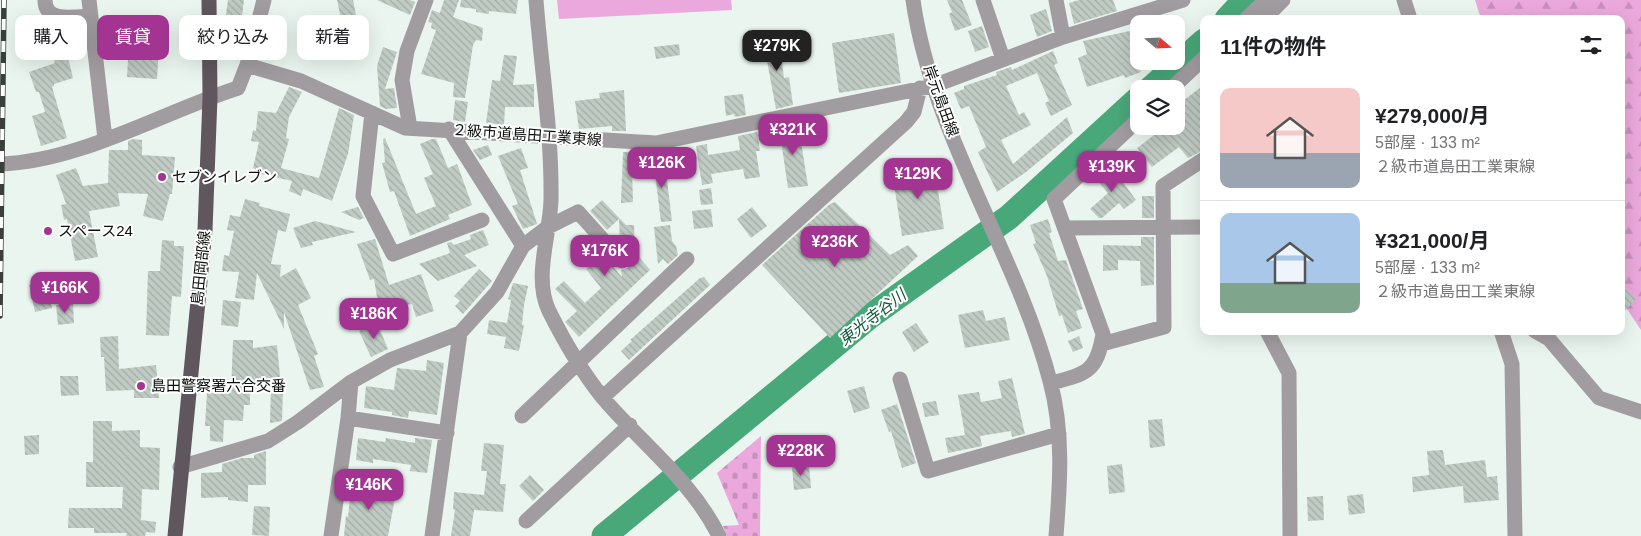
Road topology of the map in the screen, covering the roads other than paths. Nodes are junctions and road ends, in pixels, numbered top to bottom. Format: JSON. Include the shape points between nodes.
{"nodes":[{"id":1,"x":45,"y":0,"type":"edge"},
{"id":2,"x":89,"y":0,"type":"edge"},
{"id":3,"x":209,"y":0,"type":"edge"},
{"id":4,"x":264,"y":0,"type":"edge"},
{"id":5,"x":426,"y":0,"type":"edge"},
{"id":6,"x":536,"y":0,"type":"edge"},
{"id":7,"x":913,"y":0,"type":"edge"},
{"id":8,"x":983,"y":0,"type":"edge"},
{"id":9,"x":1056,"y":0,"type":"edge"},
{"id":10,"x":1183,"y":0,"type":"edge"},
{"id":11,"x":1266,"y":0,"type":"edge"},
{"id":12,"x":1283,"y":0,"type":"edge"},
{"id":13,"x":1404,"y":0,"type":"edge"},
{"id":14,"x":1250,"y":15,"type":"edge"},
{"id":15,"x":1268,"y":15,"type":"edge"},
{"id":16,"x":1409,"y":15,"type":"edge"},
{"id":17,"x":90,"y":16,"type":"junction"},
{"id":18,"x":1062,"y":37,"type":"junction"},
{"id":19,"x":1003,"y":59,"type":"junction"},
{"id":20,"x":1200,"y":62,"type":"edge"},
{"id":21,"x":247,"y":65,"type":"junction"},
{"id":22,"x":1181,"y":80,"type":"edge"},
{"id":23,"x":926,"y":87,"type":"junction"},
{"id":24,"x":210,"y":97,"type":"junction"},
{"id":25,"x":372,"y":113,"type":"junction"},
{"id":26,"x":1130,"y":127,"type":"edge"},
{"id":27,"x":410,"y":128,"type":"junction"},
{"id":28,"x":449,"y":129,"type":"junction"},
{"id":29,"x":547,"y":138,"type":"junction"},
{"id":30,"x":105,"y":139,"type":"junction"},
{"id":31,"x":1200,"y":162,"type":"edge"},
{"id":32,"x":0,"y":164,"type":"edge"},
{"id":33,"x":482,"y":220,"type":"dead end"},
{"id":34,"x":548,"y":227,"type":"junction"},
{"id":35,"x":1162,"y":227,"type":"junction"},
{"id":36,"x":1200,"y":227,"type":"edge"},
{"id":37,"x":1065,"y":228,"type":"junction"},
{"id":38,"x":523,"y":246,"type":"junction"},
{"id":39,"x":688,"y":259,"type":"dead end"},
{"id":40,"x":622,"y":261,"type":"dead end"},
{"id":41,"x":460,"y":333,"type":"junction"},
{"id":42,"x":1269,"y":335,"type":"edge"},
{"id":43,"x":1502,"y":335,"type":"edge"},
{"id":44,"x":1542,"y":335,"type":"edge"},
{"id":45,"x":1102,"y":344,"type":"junction"},
{"id":46,"x":578,"y":362,"type":"junction"},
{"id":47,"x":900,"y":379,"type":"dead end"},
{"id":48,"x":351,"y":382,"type":"junction"},
{"id":49,"x":1051,"y":383,"type":"junction"},
{"id":50,"x":603,"y":397,"type":"junction"},
{"id":51,"x":1641,"y":412,"type":"edge"},
{"id":52,"x":522,"y":416,"type":"dead end"},
{"id":53,"x":348,"y":418,"type":"junction"},
{"id":54,"x":630,"y":425,"type":"junction"},
{"id":55,"x":446,"y":433,"type":"junction"},
{"id":56,"x":1059,"y":434,"type":"junction"},
{"id":57,"x":180,"y":467,"type":"junction"},
{"id":58,"x":526,"y":522,"type":"dead end"},
{"id":59,"x":175,"y":536,"type":"edge"},
{"id":60,"x":331,"y":536,"type":"edge"},
{"id":61,"x":432,"y":536,"type":"edge"},
{"id":62,"x":719,"y":536,"type":"edge"},
{"id":63,"x":1056,"y":536,"type":"edge"},
{"id":64,"x":1290,"y":536,"type":"edge"},
{"id":65,"x":1515,"y":536,"type":"edge"}],
"edges":[{"from":1,"to":17,"type":"street","via":[[50,14],[59,17]]},
{"from":2,"to":17,"type":"street"},
{"from":3,"to":24,"type":"main road","name":"島田岡部線"},
{"from":4,"to":21,"type":"street"},
{"from":5,"to":27,"type":"street","via":[[407,51],[402,80]]},
{"from":6,"to":29,"type":"street"},
{"from":7,"to":23,"type":"street","name":"岸元島田線"},
{"from":8,"to":19,"type":"street"},
{"from":9,"to":18,"type":"street"},
{"from":10,"to":18,"type":"street","name":"２級市道島田工業東線"},
{"from":11,"to":14,"type":"street"},
{"from":12,"to":15,"type":"street"},
{"from":13,"to":16,"type":"street"},
{"from":17,"to":30,"type":"street"},
{"from":18,"to":19,"type":"street","name":"２級市道島田工業東線"},
{"from":19,"to":23,"type":"street","name":"２級市道島田工業東線"},
{"from":20,"to":22,"type":"street"},
{"from":21,"to":24,"type":"street","via":[[238,88]]},
{"from":21,"to":25,"type":"street","name":"２級市道島田工業東線","via":[[301,81]]},
{"from":23,"to":29,"type":"street","name":"２級市道島田工業東線","via":[[656,143]]},
{"from":23,"to":49,"type":"street","name":"岸元島田線","via":[[1035,331]]},
{"from":23,"to":50,"type":"street","via":[[906,122]]},
{"from":24,"to":30,"type":"street"},
{"from":24,"to":57,"type":"main road","name":"島田岡部線","via":[[205,230]]},
{"from":25,"to":27,"type":"street","name":"２級市道島田工業東線"},
{"from":25,"to":33,"type":"street","via":[[363,196],[393,254]]},
{"from":26,"to":37,"type":"street","via":[[1054,199]]},
{"from":27,"to":28,"type":"street","name":"２級市道島田工業東線"},
{"from":28,"to":29,"type":"street","name":"２級市道島田工業東線"},
{"from":28,"to":38,"type":"street"},
{"from":29,"to":34,"type":"street"},
{"from":30,"to":32,"type":"street","via":[[40,160]]},
{"from":31,"to":35,"type":"street","via":[[1163,186]]},
{"from":34,"to":38,"type":"street"},
{"from":34,"to":40,"type":"street","via":[[578,212]]},
{"from":34,"to":46,"type":"street","via":[[542,290],[549,310]]},
{"from":35,"to":36,"type":"street"},
{"from":35,"to":37,"type":"street"},
{"from":35,"to":45,"type":"street","via":[[1164,327]]},
{"from":37,"to":45,"type":"street","via":[[1103,334]]},
{"from":38,"to":41,"type":"street","via":[[497,292]]},
{"from":39,"to":46,"type":"street"},
{"from":41,"to":48,"type":"street","via":[[390,360]]},
{"from":41,"to":55,"type":"street"},
{"from":42,"to":64,"type":"street","via":[[1289,373]]},
{"from":43,"to":65,"type":"street","via":[[1512,364]]},
{"from":44,"to":51,"type":"street","via":[[1549,339],[1599,398]]},
{"from":45,"to":49,"type":"street","via":[[1094,366],[1082,375]]},
{"from":46,"to":50,"type":"street"},
{"from":46,"to":52,"type":"street"},
{"from":47,"to":56,"type":"street","via":[[928,471]]},
{"from":48,"to":53,"type":"street"},
{"from":48,"to":57,"type":"street","via":[[268,441]]},
{"from":49,"to":56,"type":"street","name":"岸元島田線"},
{"from":50,"to":54,"type":"street"},
{"from":53,"to":55,"type":"street"},
{"from":53,"to":60,"type":"street"},
{"from":54,"to":58,"type":"street"},
{"from":54,"to":62,"type":"street","via":[[666,463],[711,520]]},
{"from":55,"to":61,"type":"street"},
{"from":56,"to":63,"type":"street","name":"岸元島田線"},
{"from":57,"to":59,"type":"main road","name":"島田岡部線"}]}
